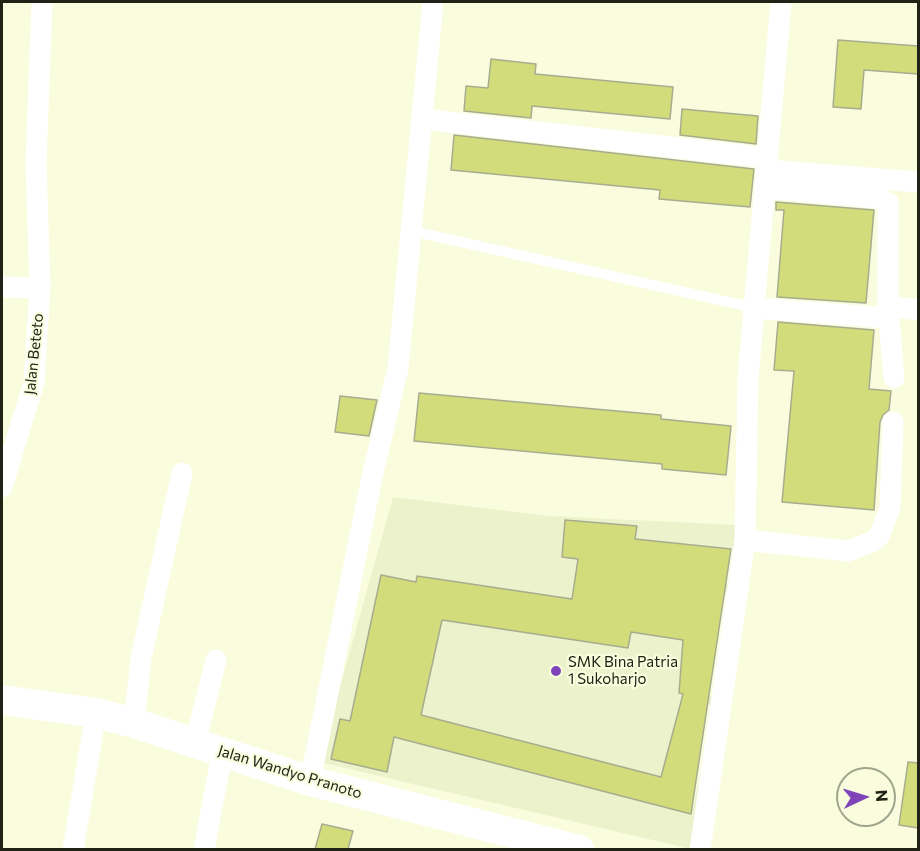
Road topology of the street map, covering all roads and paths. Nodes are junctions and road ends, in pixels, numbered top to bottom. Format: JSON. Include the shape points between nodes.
{"nodes":[{"id":1,"x":42,"y":2,"type":"edge"},
{"id":2,"x":433,"y":2,"type":"edge"},
{"id":3,"x":781,"y":2,"type":"edge"},
{"id":4,"x":422,"y":119,"type":"junction"},
{"id":5,"x":767,"y":172,"type":"junction"},
{"id":6,"x":918,"y":182,"type":"edge"},
{"id":7,"x":412,"y":231,"type":"junction"},
{"id":8,"x":2,"y":287,"type":"edge"},
{"id":9,"x":40,"y":288,"type":"junction"},
{"id":10,"x":755,"y":308,"type":"junction"},
{"id":11,"x":918,"y":310,"type":"edge"},
{"id":12,"x":888,"y":312,"type":"junction"},
{"id":13,"x":894,"y":378,"type":"dead end"},
{"id":14,"x":893,"y":422,"type":"dead end"},
{"id":15,"x":182,"y":473,"type":"dead end"},
{"id":16,"x":2,"y":487,"type":"edge"},
{"id":17,"x":745,"y":540,"type":"junction"},
{"id":18,"x":216,"y":660,"type":"dead end"},
{"id":19,"x":2,"y":699,"type":"edge"},
{"id":20,"x":96,"y":713,"type":"junction"},
{"id":21,"x":134,"y":723,"type":"junction"},
{"id":22,"x":209,"y":748,"type":"junction"},
{"id":23,"x":310,"y":781,"type":"junction"},
{"id":24,"x":530,"y":844,"type":"edge"},
{"id":25,"x":73,"y":849,"type":"edge"},
{"id":26,"x":204,"y":849,"type":"edge"},
{"id":27,"x":579,"y":849,"type":"edge"},
{"id":28,"x":700,"y":849,"type":"edge"}],
"edges":[{"from":1,"to":9,"type":"street","name":"Jalan Beteto","via":[[36,163]]},
{"from":2,"to":4,"type":"street"},
{"from":3,"to":5,"type":"street"},
{"from":4,"to":5,"type":"street"},
{"from":4,"to":7,"type":"street"},
{"from":5,"to":6,"type":"street"},
{"from":5,"to":10,"type":"street"},
{"from":5,"to":12,"type":"street","via":[[888,203]]},
{"from":7,"to":10,"type":"lane"},
{"from":7,"to":23,"type":"street","via":[[398,368],[369,488]]},
{"from":8,"to":9,"type":"street"},
{"from":9,"to":16,"type":"street","name":"Jalan Beteto","via":[[34,382]]},
{"from":10,"to":12,"type":"street"},
{"from":10,"to":17,"type":"street","via":[[748,378]]},
{"from":11,"to":12,"type":"street"},
{"from":12,"to":13,"type":"street"},
{"from":14,"to":17,"type":"street","via":[[890,508],[879,536],[872,542],[848,551]]},
{"from":15,"to":21,"type":"street","via":[[141,658]]},
{"from":17,"to":28,"type":"street"},
{"from":18,"to":22,"type":"street"},
{"from":19,"to":20,"type":"street","name":"Jalan Wandyo Pranoto"},
{"from":20,"to":21,"type":"street","name":"Jalan Wandyo Pranoto"},
{"from":20,"to":25,"type":"street"},
{"from":21,"to":22,"type":"street","name":"Jalan Wandyo Pranoto"},
{"from":22,"to":23,"type":"street","name":"Jalan Wandyo Pranoto"},
{"from":22,"to":26,"type":"street"},
{"from":23,"to":24,"type":"street","name":"Jalan Wandyo Pranoto"},
{"from":24,"to":27,"type":"street","name":"Jalan Wandyo Pranoto"}]}
